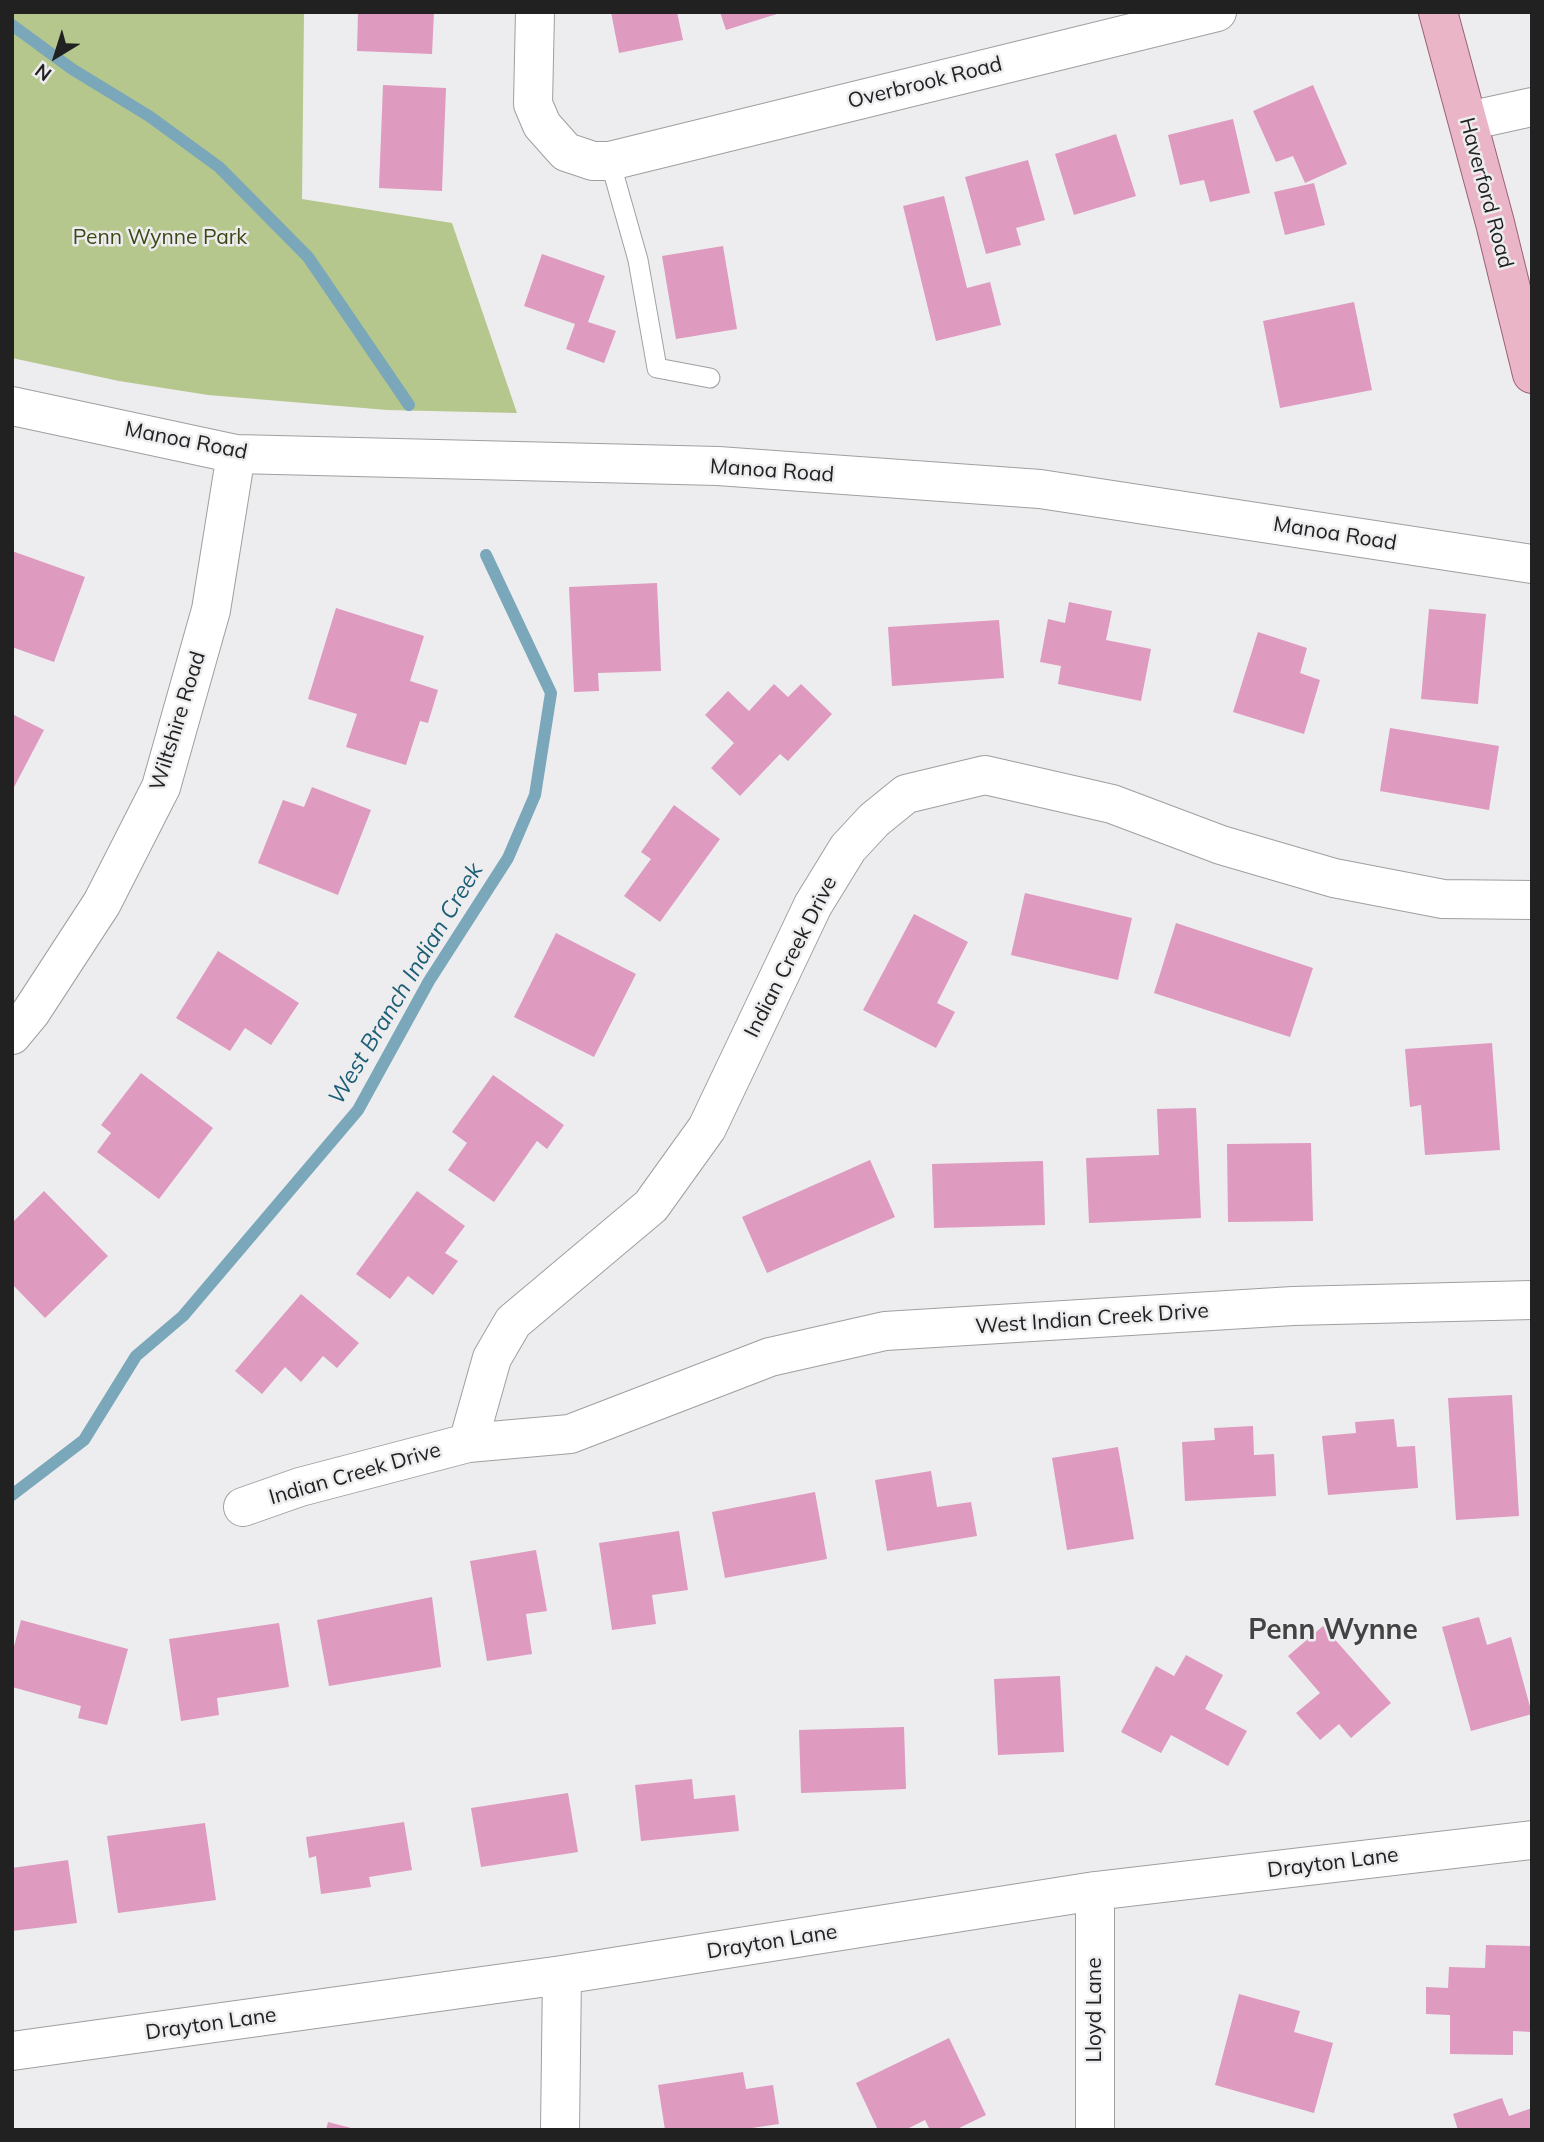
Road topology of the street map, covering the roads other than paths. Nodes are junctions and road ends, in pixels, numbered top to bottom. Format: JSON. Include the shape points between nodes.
{"nodes":[{"id":1,"x":534,"y":12,"type":"edge"},
{"id":2,"x":1217,"y":12,"type":"edge"},
{"id":3,"x":1438,"y":12,"type":"edge"},
{"id":4,"x":1532,"y":107,"type":"edge"},
{"id":5,"x":1468,"y":121,"type":"junction"},
{"id":6,"x":621,"y":158,"type":"junction"},
{"id":7,"x":1532,"y":374,"type":"edge"},
{"id":8,"x":710,"y":378,"type":"dead end"},
{"id":9,"x":12,"y":406,"type":"edge"},
{"id":10,"x":236,"y":454,"type":"junction"},
{"id":11,"x":1532,"y":564,"type":"edge"},
{"id":12,"x":1532,"y":900,"type":"edge"},
{"id":13,"x":12,"y":1035,"type":"edge"},
{"id":14,"x":1532,"y":1300,"type":"edge"},
{"id":15,"x":662,"y":1398,"type":"joint"},
{"id":16,"x":468,"y":1443,"type":"junction"},
{"id":17,"x":243,"y":1507,"type":"dead end"},
{"id":18,"x":1532,"y":1840,"type":"edge"},
{"id":19,"x":1095,"y":1891,"type":"junction"},
{"id":20,"x":562,"y":1975,"type":"junction"},
{"id":21,"x":12,"y":2051,"type":"edge"},
{"id":22,"x":560,"y":2130,"type":"edge"},
{"id":23,"x":1096,"y":2130,"type":"edge"}],
"edges":[{"from":1,"to":6,"type":"street","via":[[532,94],[542,125],[566,152],[593,161]]},
{"from":2,"to":6,"type":"street","name":"Overbrook Road"},
{"from":3,"to":5,"type":"main road","name":"Haverford Road"},
{"from":4,"to":5,"type":"street"},
{"from":5,"to":7,"type":"main road","name":"Haverford Road"},
{"from":6,"to":8,"type":"lane","via":[[657,368]]},
{"from":9,"to":10,"type":"street","name":"Manoa Road"},
{"from":10,"to":11,"type":"street","name":"Manoa Road","via":[[718,466],[1040,489]]},
{"from":10,"to":13,"type":"street","name":"Wiltshire Road","via":[[211,610],[161,787],[102,903],[32,1012]]},
{"from":12,"to":16,"type":"street","name":"Indian Creek Drive","via":[[1443,899],[1334,878],[1221,845],[1112,804],[985,775],[906,794],[848,848],[820,894],[707,1128],[651,1206],[513,1322],[492,1358]]},
{"from":14,"to":15,"type":"street","name":"West Indian Creek Drive","via":[[1293,1306],[885,1331],[770,1357]]},
{"from":15,"to":16,"type":"street","name":"Indian Creek Drive","via":[[570,1434]]},
{"from":16,"to":17,"type":"street","name":"Indian Creek Drive","via":[[300,1487]]},
{"from":18,"to":19,"type":"street","name":"Drayton Lane"},
{"from":19,"to":20,"type":"street","name":"Drayton Lane"},
{"from":19,"to":23,"type":"street","name":"Lloyd Lane"},
{"from":20,"to":21,"type":"street","name":"Drayton Lane"},
{"from":20,"to":22,"type":"street"}]}
